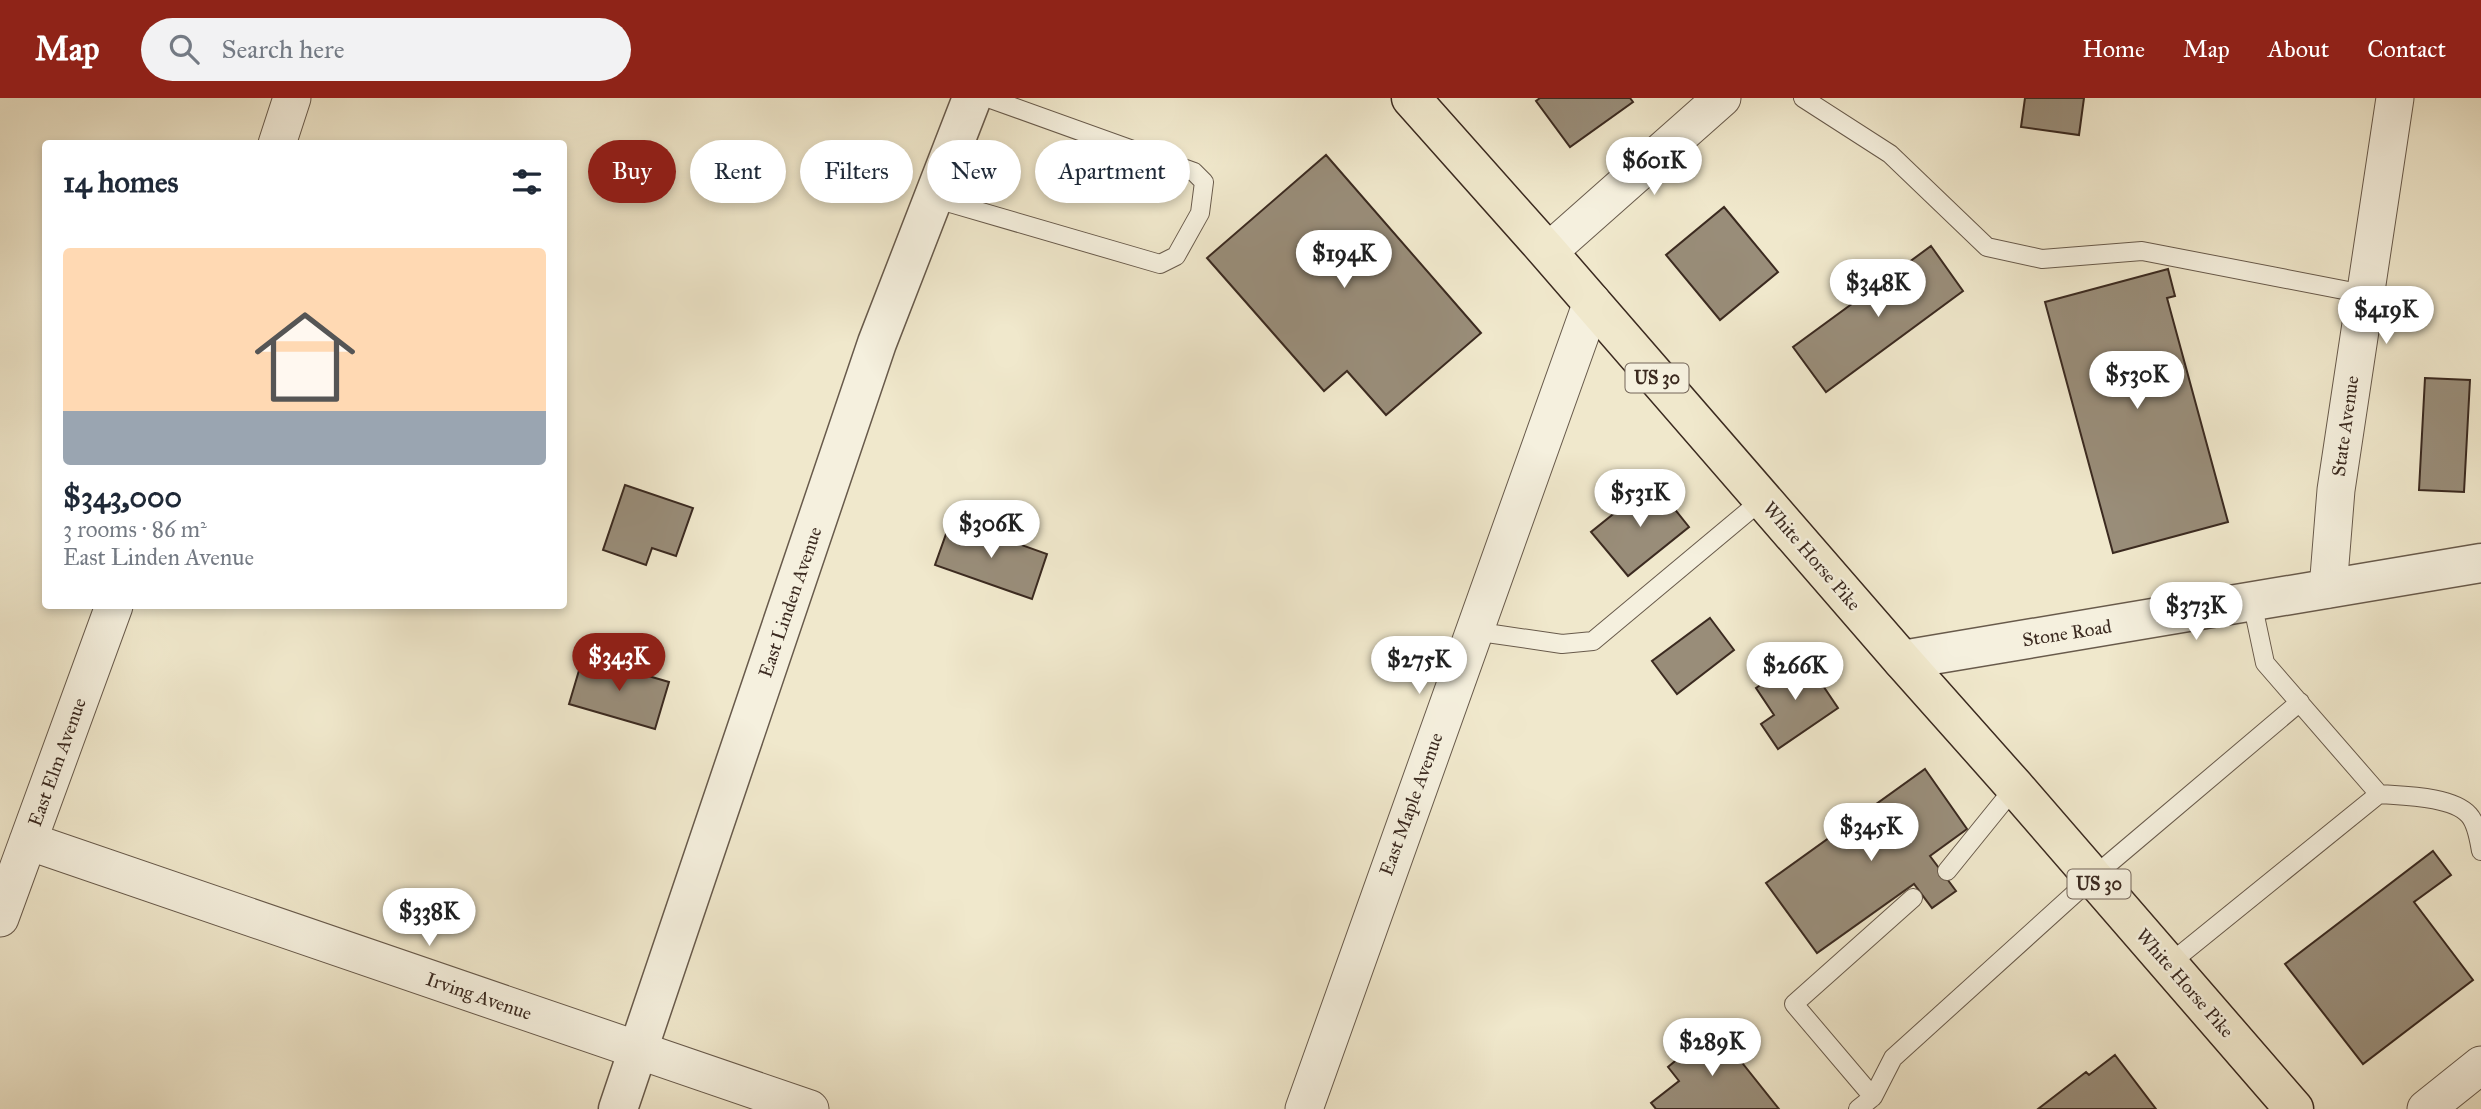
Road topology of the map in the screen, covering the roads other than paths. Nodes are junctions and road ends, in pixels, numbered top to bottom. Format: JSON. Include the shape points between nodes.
{"nodes":[{"id":1,"x":292,"y":98,"type":"edge"},
{"id":2,"x":972,"y":98,"type":"edge"},
{"id":3,"x":988,"y":98,"type":"edge"},
{"id":4,"x":1411,"y":98,"type":"edge"},
{"id":5,"x":1722,"y":98,"type":"edge"},
{"id":6,"x":1803,"y":98,"type":"edge"},
{"id":7,"x":2395,"y":98,"type":"edge"},
{"id":8,"x":277,"y":140,"type":"edge"},
{"id":9,"x":956,"y":140,"type":"edge"},
{"id":10,"x":931,"y":203,"type":"edge"},
{"id":11,"x":950,"y":203,"type":"edge"},
{"id":12,"x":1548,"y":252,"type":"junction"},
{"id":13,"x":2364,"y":294,"type":"junction"},
{"id":14,"x":1591,"y":302,"type":"junction"},
{"id":15,"x":1763,"y":499,"type":"junction"},
{"id":16,"x":2481,"y":563,"type":"edge"},
{"id":17,"x":2328,"y":589,"type":"junction"},
{"id":18,"x":2252,"y":602,"type":"junction"},
{"id":19,"x":113,"y":609,"type":"edge"},
{"id":20,"x":1473,"y":631,"type":"junction"},
{"id":21,"x":1902,"y":660,"type":"junction"},
{"id":22,"x":2300,"y":702,"type":"junction"},
{"id":23,"x":2015,"y":786,"type":"junction"},
{"id":24,"x":2379,"y":793,"type":"junction"},
{"id":25,"x":28,"y":841,"type":"junction"},
{"id":26,"x":2481,"y":852,"type":"edge"},
{"id":27,"x":1947,"y":871,"type":"dead end"},
{"id":28,"x":2093,"y":877,"type":"junction"},
{"id":29,"x":1913,"y":898,"type":"dead end"},
{"id":30,"x":0,"y":918,"type":"edge"},
{"id":31,"x":2169,"y":964,"type":"junction"},
{"id":32,"x":638,"y":1051,"type":"junction"},
{"id":33,"x":2481,"y":1065,"type":"edge"},
{"id":34,"x":1873,"y":1097,"type":"junction"},
{"id":35,"x":618,"y":1109,"type":"edge"},
{"id":36,"x":810,"y":1109,"type":"edge"},
{"id":37,"x":1304,"y":1109,"type":"edge"},
{"id":38,"x":1858,"y":1109,"type":"edge"},
{"id":39,"x":2294,"y":1109,"type":"edge"},
{"id":40,"x":2426,"y":1109,"type":"edge"}],
"edges":[{"from":1,"to":8,"type":"street"},
{"from":2,"to":9,"type":"street","name":"East Linden Avenue"},
{"from":3,"to":11,"type":"lane","via":[[1194,173],[1204,182],[1200,213],[1176,256],[1160,264]]},
{"from":4,"to":12,"type":"highway","name":"White Horse Pike","number":"US 30"},
{"from":5,"to":12,"type":"street"},
{"from":6,"to":13,"type":"lane","via":[[1890,154],[1987,247],[2042,259],[2142,251]]},
{"from":7,"to":13,"type":"street","name":"State Avenue"},
{"from":10,"to":32,"type":"street","name":"East Linden Avenue","via":[[877,342]]},
{"from":12,"to":14,"type":"highway","name":"White Horse Pike","number":"US 30"},
{"from":13,"to":17,"type":"street","name":"State Avenue","via":[[2336,490]]},
{"from":14,"to":15,"type":"highway","name":"White Horse Pike","number":"US 30"},
{"from":14,"to":20,"type":"street","name":"East Maple Avenue"},
{"from":15,"to":20,"type":"lane","via":[[1593,641],[1562,644]]},
{"from":15,"to":21,"type":"highway","name":"White Horse Pike","number":"US 30"},
{"from":16,"to":17,"type":"street","name":"Stone Road"},
{"from":17,"to":18,"type":"street","name":"Stone Road"},
{"from":18,"to":21,"type":"street","name":"Stone Road"},
{"from":18,"to":22,"type":"lane","via":[[2265,663]]},
{"from":19,"to":25,"type":"street","name":"East Elm Avenue"},
{"from":20,"to":37,"type":"street","name":"East Maple Avenue"},
{"from":21,"to":23,"type":"highway","name":"White Horse Pike","number":"US 30"},
{"from":22,"to":24,"type":"lane"},
{"from":22,"to":28,"type":"lane"},
{"from":23,"to":27,"type":"lane"},
{"from":23,"to":28,"type":"highway","name":"White Horse Pike","number":"US 30"},
{"from":24,"to":26,"type":"lane","via":[[2441,800],[2469,814]]},
{"from":24,"to":31,"type":"lane"},
{"from":25,"to":30,"type":"street","name":"East Elm Avenue"},
{"from":25,"to":32,"type":"street","name":"Irving Avenue"},
{"from":28,"to":31,"type":"highway","name":"White Horse Pike","number":"US 30"},
{"from":28,"to":34,"type":"lane","via":[[1893,1058]]},
{"from":29,"to":34,"type":"lane","via":[[1794,1004]]},
{"from":31,"to":39,"type":"highway","name":"White Horse Pike","number":"US 30"},
{"from":32,"to":35,"type":"street","name":"East Linden Avenue"},
{"from":32,"to":36,"type":"street","name":"Irving Avenue"},
{"from":33,"to":40,"type":"street"},
{"from":34,"to":38,"type":"lane"}]}
